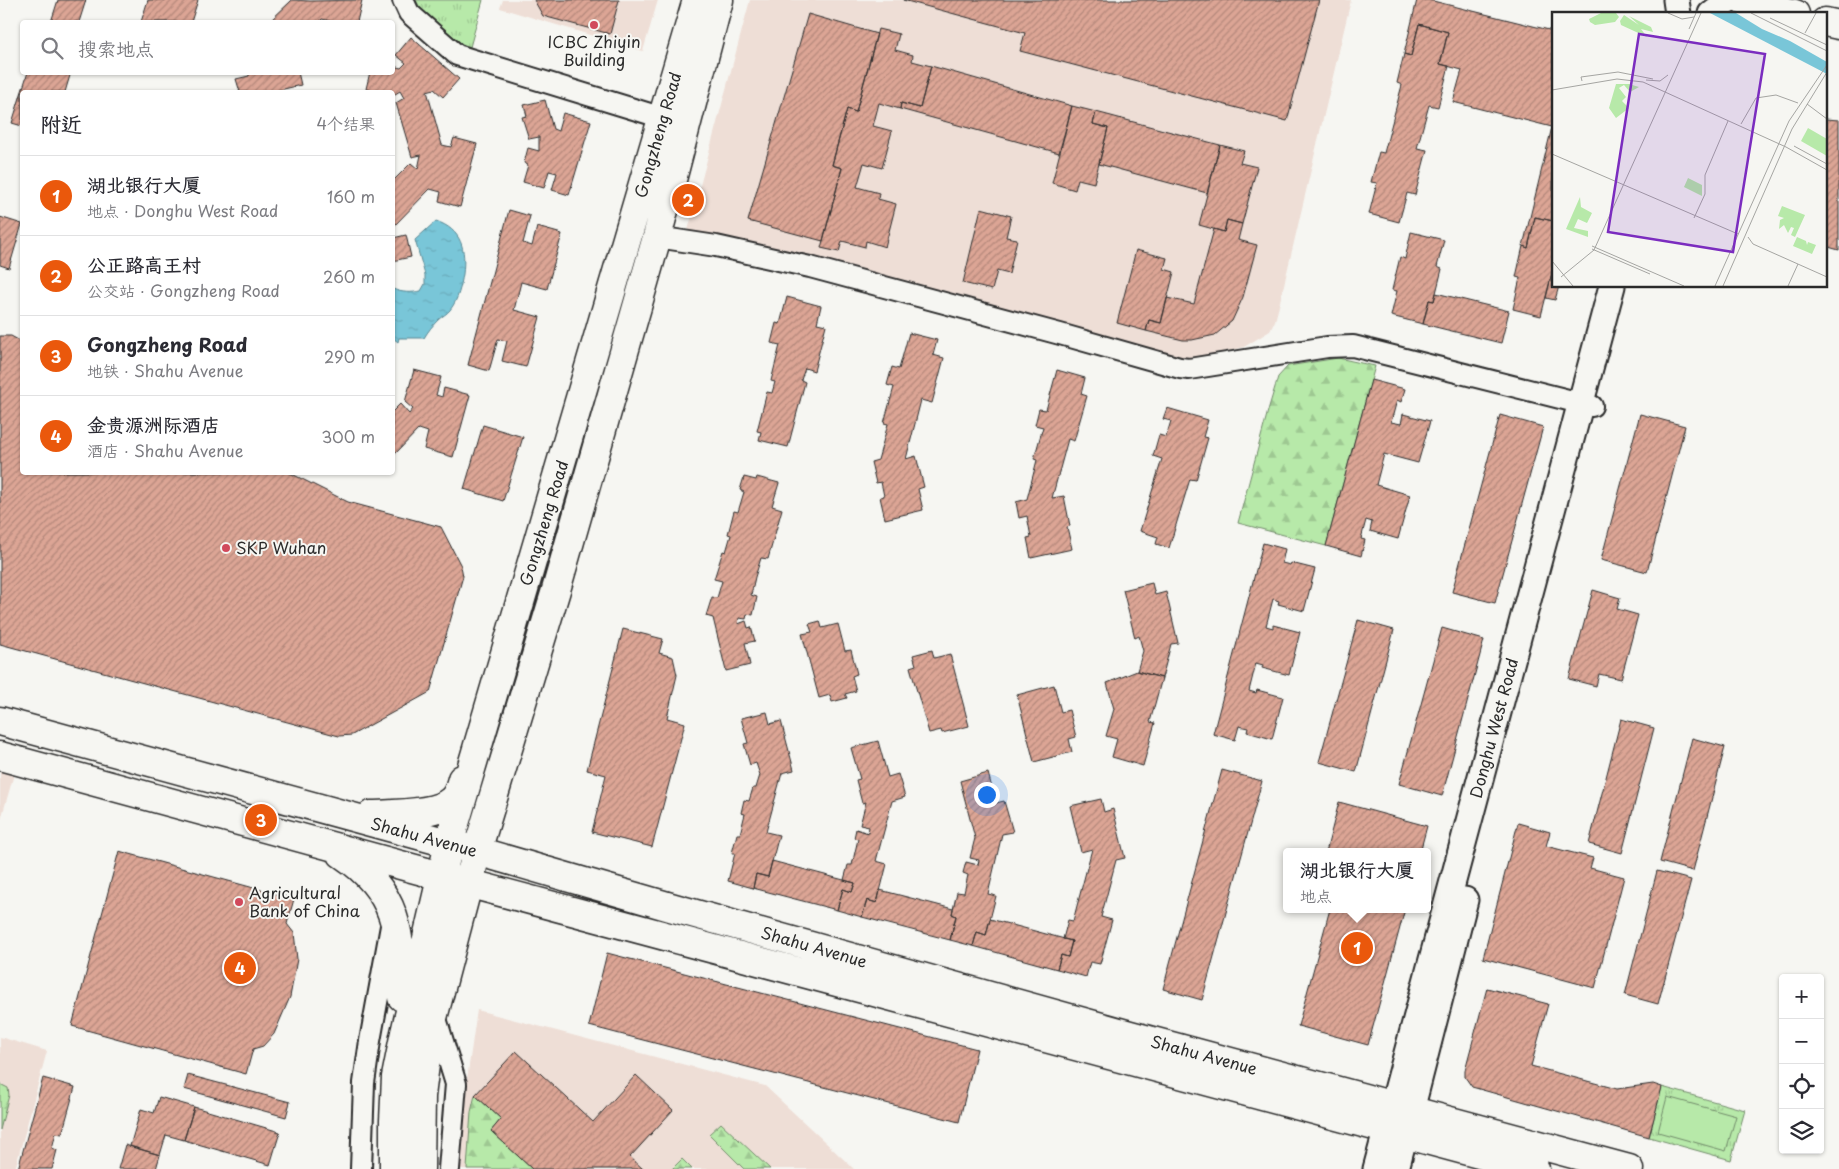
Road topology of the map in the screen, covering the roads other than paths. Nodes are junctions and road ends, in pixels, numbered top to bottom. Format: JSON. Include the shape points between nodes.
{"nodes":[{"id":1,"x":403,"y":0,"type":"edge"},
{"id":2,"x":697,"y":0,"type":"edge"},
{"id":3,"x":720,"y":0,"type":"edge"},
{"id":4,"x":1729,"y":0,"type":"edge"},
{"id":5,"x":1742,"y":0,"type":"edge"},
{"id":6,"x":1714,"y":12,"type":"edge"},
{"id":7,"x":1787,"y":12,"type":"edge"},
{"id":8,"x":1826,"y":22,"type":"edge"},
{"id":9,"x":1839,"y":25,"type":"edge"},
{"id":10,"x":663,"y":118,"type":"junction"},
{"id":11,"x":657,"y":237,"type":"junction"},
{"id":12,"x":1612,"y":288,"type":"edge"},
{"id":13,"x":1623,"y":288,"type":"edge"},
{"id":14,"x":1586,"y":404,"type":"junction"},
{"id":15,"x":0,"y":721,"type":"edge"},
{"id":16,"x":484,"y":725,"type":"junction"},
{"id":17,"x":0,"y":756,"type":"edge"},
{"id":18,"x":340,"y":814,"type":"junction"},
{"id":19,"x":449,"y":844,"type":"junction"},
{"id":20,"x":330,"y":846,"type":"junction"},
{"id":21,"x":477,"y":851,"type":"junction"},
{"id":22,"x":441,"y":876,"type":"junction"},
{"id":23,"x":468,"y":883,"type":"junction"},
{"id":24,"x":393,"y":914,"type":"junction"},
{"id":25,"x":434,"y":1012,"type":"junction"},
{"id":26,"x":404,"y":1037,"type":"junction"},
{"id":27,"x":1398,"y":1120,"type":"junction"},
{"id":28,"x":361,"y":1169,"type":"edge"},
{"id":29,"x":394,"y":1169,"type":"edge"},
{"id":30,"x":420,"y":1169,"type":"edge"},
{"id":31,"x":449,"y":1169,"type":"edge"},
{"id":32,"x":1376,"y":1169,"type":"edge"},
{"id":33,"x":1396,"y":1169,"type":"edge"},
{"id":34,"x":1535,"y":1169,"type":"edge"},
{"id":35,"x":1629,"y":1169,"type":"edge"}],
"edges":[{"from":1,"to":10,"type":"street","via":[[409,13],[457,55]]},
{"from":2,"to":10,"type":"main road","name":"Gongzheng Road"},
{"from":3,"to":11,"type":"main road","name":"Gongzheng Road"},
{"from":4,"to":6,"type":"street"},
{"from":5,"to":7,"type":"main road"},
{"from":8,"to":9,"type":"main road"},
{"from":10,"to":16,"type":"main road","name":"Gongzheng Road"},
{"from":11,"to":14,"type":"street","via":[[716,246],[810,267],[1180,368],[1353,346]]},
{"from":11,"to":21,"type":"main road","name":"Gongzheng Road"},
{"from":12,"to":14,"type":"street","name":"Donghu West Road"},
{"from":13,"to":14,"type":"street","name":"Donghu West Road"},
{"from":14,"to":27,"type":"street","name":"Donghu West Road"},
{"from":15,"to":18,"type":"main road","name":"Shahu Avenue"},
{"from":16,"to":18,"type":"main road","via":[[477,732],[457,794],[448,803],[434,809],[396,814]]},
{"from":16,"to":19,"type":"main road","name":"Gongzheng Road"},
{"from":17,"to":20,"type":"main road","name":"Shahu Avenue"},
{"from":18,"to":19,"type":"main road","name":"Shahu Avenue"},
{"from":19,"to":21,"type":"main road","name":"Shahu Avenue"},
{"from":19,"to":22,"type":"main road","name":"Gongzheng Road"},
{"from":20,"to":22,"type":"main road","name":"Shahu Avenue"},
{"from":20,"to":24,"type":"main road","via":[[361,867],[382,891]]},
{"from":21,"to":23,"type":"main road","name":"Gongzheng Road"},
{"from":21,"to":27,"type":"main road","name":"Shahu Avenue","via":[[1130,1035]]},
{"from":22,"to":23,"type":"main road","name":"Shahu Avenue"},
{"from":22,"to":26,"type":"main road","name":"Gongzheng Road"},
{"from":23,"to":25,"type":"main road","name":"Gongzheng Road"},
{"from":23,"to":27,"type":"main road","name":"Shahu Avenue"},
{"from":24,"to":26,"type":"main road","via":[[402,954]]},
{"from":24,"to":28,"type":"street","via":[[364,1083]]},
{"from":25,"to":30,"type":"main road","name":"Gongzheng Road","via":[[423,1068]]},
{"from":25,"to":31,"type":"street","via":[[456,1084]]},
{"from":26,"to":29,"type":"main road","name":"Gongzheng Road","via":[[396,1077]]},
{"from":27,"to":32,"type":"street","name":"Donghu West Road"},
{"from":27,"to":33,"type":"street","name":"Donghu West Road"},
{"from":27,"to":34,"type":"main road","name":"Shahu Avenue"},
{"from":27,"to":35,"type":"main road","name":"Shahu Avenue"}]}
